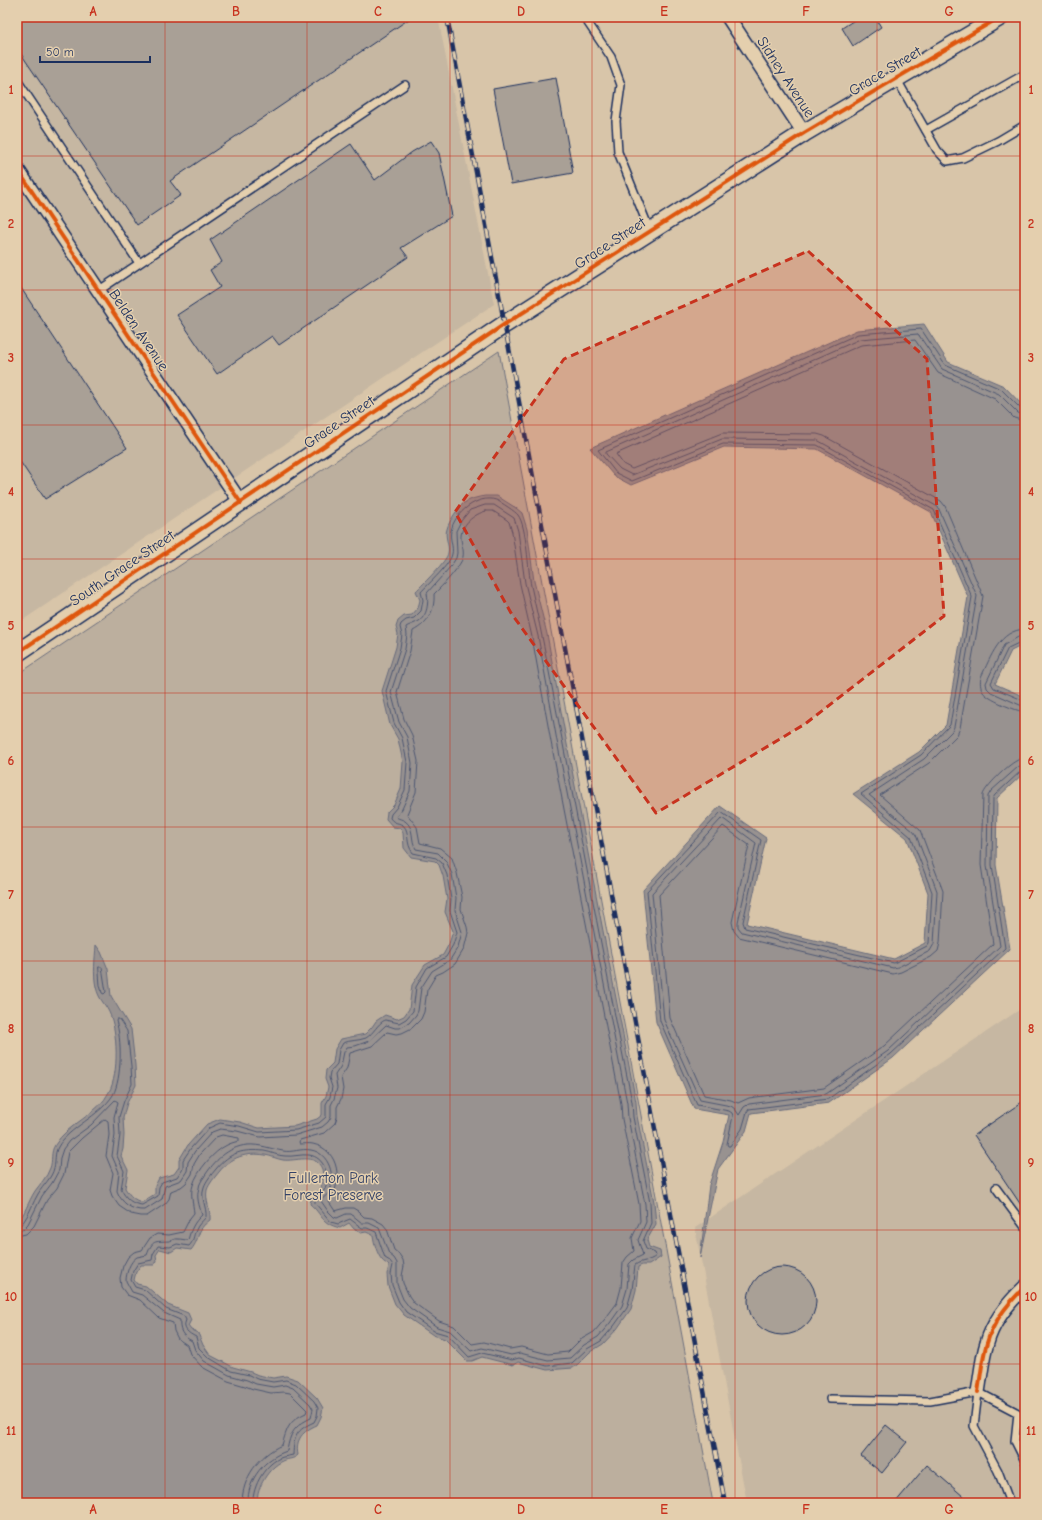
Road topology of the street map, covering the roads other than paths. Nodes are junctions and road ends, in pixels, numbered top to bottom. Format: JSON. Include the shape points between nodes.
{"nodes":[{"id":1,"x":584,"y":17,"type":"edge"},
{"id":2,"x":728,"y":17,"type":"edge"},
{"id":3,"x":1000,"y":17,"type":"edge"},
{"id":4,"x":1025,"y":74,"type":"edge"},
{"id":5,"x":896,"y":78,"type":"junction"},
{"id":6,"x":17,"y":80,"type":"edge"},
{"id":7,"x":405,"y":85,"type":"dead end"},
{"id":8,"x":1025,"y":125,"type":"edge"},
{"id":9,"x":926,"y":130,"type":"junction"},
{"id":10,"x":804,"y":133,"type":"junction"},
{"id":11,"x":17,"y":169,"type":"edge"},
{"id":12,"x":650,"y":231,"type":"junction"},
{"id":13,"x":139,"y":263,"type":"junction"},
{"id":14,"x":98,"y":291,"type":"junction"},
{"id":15,"x":241,"y":503,"type":"junction"},
{"id":16,"x":17,"y":653,"type":"edge"},
{"id":17,"x":996,"y":1188,"type":"dead end"},
{"id":18,"x":1025,"y":1227,"type":"edge"},
{"id":19,"x":1025,"y":1287,"type":"edge"},
{"id":20,"x":978,"y":1392,"type":"junction"},
{"id":21,"x":830,"y":1399,"type":"dead end"},
{"id":22,"x":1025,"y":1461,"type":"edge"},
{"id":23,"x":1010,"y":1503,"type":"edge"}],
"edges":[{"from":1,"to":12,"type":"lane","via":[[611,56],[621,85],[616,121],[618,152]]},
{"from":2,"to":10,"type":"street","name":"Sidney Avenue"},
{"from":3,"to":5,"type":"street","name":"Grace Street"},
{"from":4,"to":9,"type":"lane"},
{"from":5,"to":9,"type":"lane"},
{"from":5,"to":10,"type":"street","name":"Grace Street"},
{"from":6,"to":13,"type":"lane"},
{"from":7,"to":13,"type":"lane"},
{"from":8,"to":9,"type":"lane","via":[[963,158],[947,161],[937,150]]},
{"from":10,"to":12,"type":"street","name":"Grace Street"},
{"from":11,"to":14,"type":"street","name":"Belden Avenue"},
{"from":12,"to":15,"type":"street","name":"Grace Street","via":[[505,324]]},
{"from":13,"to":14,"type":"lane"},
{"from":14,"to":15,"type":"street","name":"Belden Avenue"},
{"from":15,"to":16,"type":"street","name":"South Grace Street"},
{"from":17,"to":18,"type":"lane"},
{"from":19,"to":20,"type":"street","via":[[1010,1302],[992,1328]]},
{"from":20,"to":21,"type":"lane","via":[[930,1401]]},
{"from":20,"to":22,"type":"lane","via":[[1018,1413],[1015,1441]]},
{"from":20,"to":23,"type":"lane","via":[[974,1426],[998,1471]]}]}
